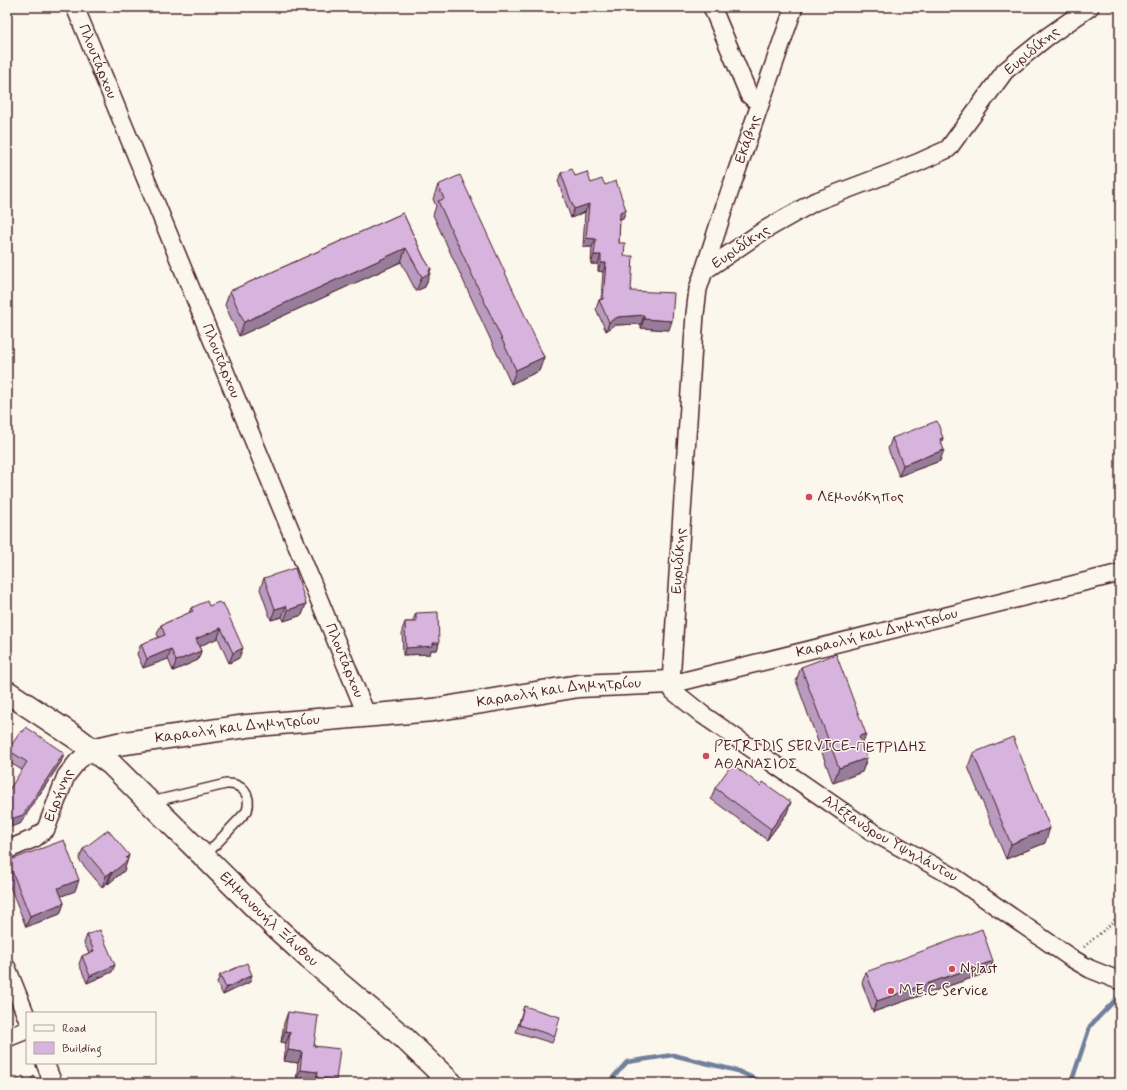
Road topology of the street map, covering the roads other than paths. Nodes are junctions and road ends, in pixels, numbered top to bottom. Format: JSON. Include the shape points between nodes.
{"nodes":[{"id":1,"x":75,"y":7,"type":"edge"},
{"id":2,"x":712,"y":7,"type":"edge"},
{"id":3,"x":794,"y":7,"type":"edge"},
{"id":4,"x":1090,"y":7,"type":"edge"},
{"id":5,"x":760,"y":104,"type":"junction"},
{"id":6,"x":704,"y":271,"type":"junction"},
{"id":7,"x":1120,"y":573,"type":"edge"},
{"id":8,"x":671,"y":682,"type":"junction"},
{"id":9,"x":7,"y":692,"type":"edge"},
{"id":10,"x":367,"y":716,"type":"junction"},
{"id":11,"x":92,"y":750,"type":"junction"},
{"id":12,"x":150,"y":803,"type":"junction"},
{"id":13,"x":7,"y":850,"type":"edge"},
{"id":14,"x":204,"y":857,"type":"junction"},
{"id":15,"x":7,"y":968,"type":"edge"},
{"id":16,"x":1120,"y":981,"type":"edge"},
{"id":17,"x":26,"y":1016,"type":"edge"},
{"id":18,"x":26,"y":1030,"type":"edge"},
{"id":19,"x":7,"y":1038,"type":"edge"},
{"id":20,"x":45,"y":1064,"type":"edge"},
{"id":21,"x":448,"y":1082,"type":"edge"},
{"id":22,"x":53,"y":1083,"type":"edge"}],
"edges":[{"from":1,"to":10,"type":"street","name":"Πλουτάρχου"},
{"from":2,"to":5,"type":"street","via":[[749,95]]},
{"from":3,"to":5,"type":"street","name":"Εκάβης"},
{"from":4,"to":6,"type":"street","name":"Ευριδίκης","via":[[1005,71],[948,149],[814,202],[763,231]]},
{"from":5,"to":6,"type":"street","name":"Εκάβης"},
{"from":6,"to":8,"type":"street","name":"Ευριδίκης","via":[[698,289],[695,314]]},
{"from":7,"to":8,"type":"street","name":"Καραολή και Δημητρίου","via":[[680,682]]},
{"from":8,"to":10,"type":"street","name":"Καραολή και Δημητρίου","via":[[579,686],[433,710]]},
{"from":8,"to":16,"type":"street","name":"Αλέξανδρου Υψηλάντου","via":[[673,691],[703,715],[871,831],[954,877],[1071,958]]},
{"from":9,"to":11,"type":"street"},
{"from":10,"to":11,"type":"street","name":"Καραολή και Δημητρίου","via":[[247,726]]},
{"from":11,"to":12,"type":"street","name":"Εμμανουήλ Ξάνθου","via":[[111,764]]},
{"from":11,"to":13,"type":"street","name":"Ειρήνης","via":[[78,761],[66,776],[46,829],[35,838]]},
{"from":12,"to":14,"type":"street","name":"Εμμανουήλ Ξάνθου"},
{"from":12,"to":14,"type":"lane","via":[[226,784],[241,787],[250,803],[247,811]]},
{"from":14,"to":21,"type":"street","name":"Εμμανουήλ Ξάνθου","via":[[309,958],[403,1037]]},
{"from":15,"to":17,"type":"street"},
{"from":18,"to":19,"type":"street"},
{"from":20,"to":22,"type":"street"}]}
